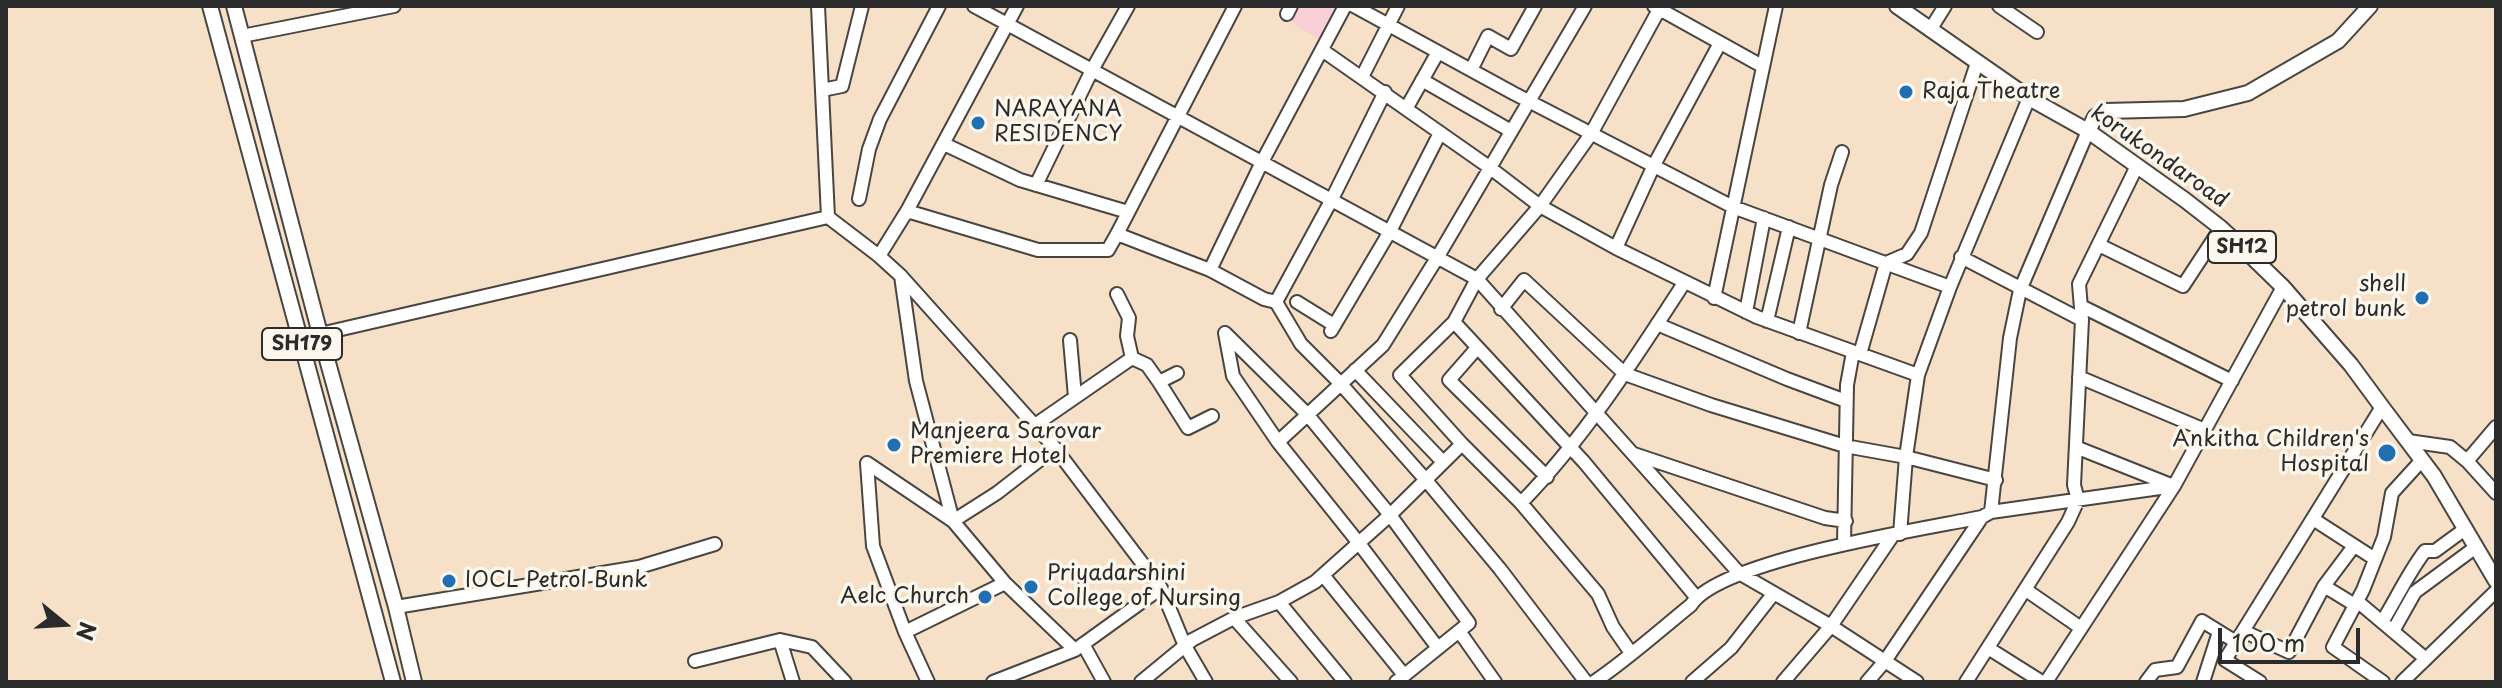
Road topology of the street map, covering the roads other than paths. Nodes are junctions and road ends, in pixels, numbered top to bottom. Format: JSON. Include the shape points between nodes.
{"nodes":[{"id":1,"x":210,"y":6,"type":"edge"},
{"id":2,"x":234,"y":6,"type":"edge"},
{"id":3,"x":394,"y":6,"type":"edge"},
{"id":4,"x":818,"y":6,"type":"edge"},
{"id":5,"x":862,"y":6,"type":"edge"},
{"id":6,"x":939,"y":6,"type":"edge"},
{"id":7,"x":974,"y":6,"type":"edge"},
{"id":8,"x":1017,"y":6,"type":"edge"},
{"id":9,"x":1128,"y":6,"type":"edge"},
{"id":10,"x":1235,"y":6,"type":"edge"},
{"id":11,"x":1345,"y":6,"type":"edge"},
{"id":12,"x":1354,"y":6,"type":"edge"},
{"id":13,"x":1398,"y":6,"type":"edge"},
{"id":14,"x":1535,"y":6,"type":"edge"},
{"id":15,"x":1585,"y":6,"type":"edge"},
{"id":16,"x":1776,"y":6,"type":"edge"},
{"id":17,"x":1897,"y":6,"type":"edge"},
{"id":18,"x":1945,"y":6,"type":"edge"},
{"id":19,"x":1999,"y":6,"type":"edge"},
{"id":20,"x":2370,"y":6,"type":"edge"},
{"id":21,"x":1658,"y":7,"type":"edge"},
{"id":22,"x":1007,"y":23,"type":"junction"},
{"id":23,"x":1388,"y":24,"type":"junction"},
{"id":24,"x":1930,"y":30,"type":"junction"},
{"id":25,"x":2037,"y":32,"type":"dead end"},
{"id":26,"x":242,"y":36,"type":"junction"},
{"id":27,"x":1720,"y":43,"type":"junction"},
{"id":28,"x":1322,"y":50,"type":"junction"},
{"id":29,"x":1438,"y":52,"type":"junction"},
{"id":30,"x":1977,"y":63,"type":"junction"},
{"id":31,"x":1762,"y":66,"type":"junction"},
{"id":32,"x":1092,"y":70,"type":"junction"},
{"id":33,"x":1471,"y":70,"type":"junction"},
{"id":34,"x":1362,"y":77,"type":"junction"},
{"id":35,"x":1422,"y":80,"type":"junction"},
{"id":36,"x":822,"y":90,"type":"junction"},
{"id":37,"x":1385,"y":92,"type":"junction"},
{"id":38,"x":2029,"y":98,"type":"junction"},
{"id":39,"x":1529,"y":101,"type":"junction"},
{"id":40,"x":1406,"y":109,"type":"junction"},
{"id":41,"x":1176,"y":116,"type":"junction"},
{"id":42,"x":1511,"y":131,"type":"junction"},
{"id":43,"x":2088,"y":131,"type":"junction"},
{"id":44,"x":1440,"y":133,"type":"junction"},
{"id":45,"x":1591,"y":134,"type":"junction"},
{"id":46,"x":944,"y":144,"type":"junction"},
{"id":47,"x":1842,"y":152,"type":"dead end"},
{"id":48,"x":1262,"y":162,"type":"junction"},
{"id":49,"x":1654,"y":165,"type":"junction"},
{"id":50,"x":2137,"y":166,"type":"junction"},
{"id":51,"x":1489,"y":167,"type":"junction"},
{"id":52,"x":1036,"y":185,"type":"junction"},
{"id":53,"x":859,"y":199,"type":"dead end"},
{"id":54,"x":1332,"y":199,"type":"junction"},
{"id":55,"x":1540,"y":206,"type":"junction"},
{"id":56,"x":1733,"y":207,"type":"junction"},
{"id":57,"x":907,"y":211,"type":"junction"},
{"id":58,"x":1128,"y":212,"type":"junction"},
{"id":59,"x":828,"y":217,"type":"junction"},
{"id":60,"x":1764,"y":218,"type":"junction"},
{"id":61,"x":1789,"y":227,"type":"junction"},
{"id":62,"x":2221,"y":228,"type":"junction"},
{"id":63,"x":1389,"y":233,"type":"junction"},
{"id":64,"x":1117,"y":234,"type":"junction"},
{"id":65,"x":1821,"y":239,"type":"junction"},
{"id":66,"x":2099,"y":245,"type":"junction"},
{"id":67,"x":1616,"y":248,"type":"junction"},
{"id":68,"x":879,"y":256,"type":"junction"},
{"id":69,"x":1961,"y":257,"type":"junction"},
{"id":70,"x":1437,"y":258,"type":"junction"},
{"id":71,"x":1886,"y":263,"type":"junction"},
{"id":72,"x":1210,"y":270,"type":"junction"},
{"id":73,"x":901,"y":276,"type":"junction"},
{"id":74,"x":1477,"y":279,"type":"junction"},
{"id":75,"x":1684,"y":283,"type":"junction"},
{"id":76,"x":1950,"y":287,"type":"junction"},
{"id":77,"x":2283,"y":287,"type":"junction"},
{"id":78,"x":2020,"y":290,"type":"junction"},
{"id":79,"x":1117,"y":294,"type":"dead end"},
{"id":80,"x":1714,"y":298,"type":"junction"},
{"id":81,"x":1276,"y":302,"type":"junction"},
{"id":82,"x":1297,"y":302,"type":"dead end"},
{"id":83,"x":2081,"y":306,"type":"junction"},
{"id":84,"x":1501,"y":309,"type":"junction"},
{"id":85,"x":1746,"y":312,"type":"junction"},
{"id":86,"x":2082,"y":320,"type":"junction"},
{"id":87,"x":1767,"y":321,"type":"junction"},
{"id":88,"x":1454,"y":322,"type":"junction"},
{"id":89,"x":1657,"y":324,"type":"junction"},
{"id":90,"x":1799,"y":333,"type":"junction"},
{"id":91,"x":320,"y":334,"type":"junction"},
{"id":92,"x":1070,"y":340,"type":"dead end"},
{"id":93,"x":1477,"y":348,"type":"junction"},
{"id":94,"x":1856,"y":353,"type":"junction"},
{"id":95,"x":1132,"y":358,"type":"junction"},
{"id":96,"x":1355,"y":370,"type":"junction"},
{"id":97,"x":1177,"y":373,"type":"dead end"},
{"id":98,"x":1625,"y":374,"type":"junction"},
{"id":99,"x":1918,"y":375,"type":"junction"},
{"id":100,"x":2079,"y":377,"type":"junction"},
{"id":101,"x":2232,"y":381,"type":"junction"},
{"id":102,"x":1159,"y":382,"type":"junction"},
{"id":103,"x":1340,"y":383,"type":"junction"},
{"id":104,"x":1075,"y":397,"type":"junction"},
{"id":105,"x":1846,"y":401,"type":"junction"},
{"id":106,"x":2382,"y":407,"type":"junction"},
{"id":107,"x":1307,"y":414,"type":"junction"},
{"id":108,"x":1596,"y":415,"type":"junction"},
{"id":109,"x":1212,"y":416,"type":"dead end"},
{"id":110,"x":1035,"y":425,"type":"junction"},
{"id":111,"x":2496,"y":427,"type":"edge"},
{"id":112,"x":2205,"y":430,"type":"junction"},
{"id":113,"x":2408,"y":441,"type":"junction"},
{"id":114,"x":1278,"y":442,"type":"junction"},
{"id":115,"x":1462,"y":444,"type":"junction"},
{"id":116,"x":1845,"y":446,"type":"junction"},
{"id":117,"x":1570,"y":447,"type":"junction"},
{"id":118,"x":1055,"y":448,"type":"junction"},
{"id":119,"x":2078,"y":448,"type":"junction"},
{"id":120,"x":1631,"y":453,"type":"junction"},
{"id":121,"x":1906,"y":457,"type":"junction"},
{"id":122,"x":2422,"y":460,"type":"junction"},
{"id":123,"x":2467,"y":461,"type":"junction"},
{"id":124,"x":1443,"y":462,"type":"junction"},
{"id":125,"x":1547,"y":477,"type":"junction"},
{"id":126,"x":1425,"y":479,"type":"junction"},
{"id":127,"x":1996,"y":480,"type":"junction"},
{"id":128,"x":2174,"y":486,"type":"junction"},
{"id":129,"x":2496,"y":493,"type":"edge"},
{"id":130,"x":2078,"y":500,"type":"junction"},
{"id":131,"x":1521,"y":503,"type":"junction"},
{"id":132,"x":1390,"y":515,"type":"junction"},
{"id":133,"x":1986,"y":515,"type":"junction"},
{"id":134,"x":2313,"y":519,"type":"junction"},
{"id":135,"x":953,"y":521,"type":"junction"},
{"id":136,"x":1846,"y":521,"type":"junction"},
{"id":137,"x":2465,"y":529,"type":"junction"},
{"id":138,"x":1896,"y":535,"type":"junction"},
{"id":139,"x":1358,"y":542,"type":"junction"},
{"id":140,"x":1844,"y":543,"type":"junction"},
{"id":141,"x":715,"y":544,"type":"dead end"},
{"id":142,"x":2354,"y":546,"type":"junction"},
{"id":143,"x":2476,"y":547,"type":"junction"},
{"id":144,"x":2375,"y":559,"type":"junction"},
{"id":145,"x":1739,"y":573,"type":"junction"},
{"id":146,"x":1323,"y":575,"type":"junction"},
{"id":147,"x":2496,"y":581,"type":"edge"},
{"id":148,"x":1005,"y":583,"type":"junction"},
{"id":149,"x":2324,"y":586,"type":"junction"},
{"id":150,"x":1161,"y":588,"type":"junction"},
{"id":151,"x":2026,"y":590,"type":"junction"},
{"id":152,"x":2496,"y":591,"type":"edge"},
{"id":153,"x":1774,"y":593,"type":"junction"},
{"id":154,"x":1696,"y":597,"type":"junction"},
{"id":155,"x":1279,"y":602,"type":"junction"},
{"id":156,"x":2356,"y":603,"type":"junction"},
{"id":157,"x":396,"y":607,"type":"junction"},
{"id":158,"x":1234,"y":618,"type":"junction"},
{"id":159,"x":2382,"y":622,"type":"junction"},
{"id":160,"x":1831,"y":626,"type":"junction"},
{"id":161,"x":2081,"y":628,"type":"junction"},
{"id":162,"x":1459,"y":631,"type":"junction"},
{"id":163,"x":2393,"y":631,"type":"junction"},
{"id":164,"x":905,"y":632,"type":"junction"},
{"id":165,"x":2219,"y":632,"type":"junction"},
{"id":166,"x":2239,"y":637,"type":"junction"},
{"id":167,"x":780,"y":640,"type":"junction"},
{"id":168,"x":1185,"y":646,"type":"junction"},
{"id":169,"x":1079,"y":647,"type":"junction"},
{"id":170,"x":1438,"y":648,"type":"junction"},
{"id":171,"x":1988,"y":648,"type":"junction"},
{"id":172,"x":1631,"y":653,"type":"junction"},
{"id":173,"x":2426,"y":659,"type":"junction"},
{"id":174,"x":695,"y":661,"type":"dead end"},
{"id":175,"x":1885,"y":661,"type":"junction"},
{"id":176,"x":1400,"y":679,"type":"edge"},
{"id":177,"x":393,"y":682,"type":"edge"},
{"id":178,"x":414,"y":682,"type":"edge"},
{"id":179,"x":793,"y":682,"type":"edge"},
{"id":180,"x":845,"y":682,"type":"edge"},
{"id":181,"x":928,"y":682,"type":"edge"},
{"id":182,"x":993,"y":682,"type":"edge"},
{"id":183,"x":1104,"y":682,"type":"edge"},
{"id":184,"x":1141,"y":682,"type":"edge"},
{"id":185,"x":1206,"y":682,"type":"edge"},
{"id":186,"x":1291,"y":682,"type":"edge"},
{"id":187,"x":1345,"y":682,"type":"edge"},
{"id":188,"x":1495,"y":682,"type":"edge"},
{"id":189,"x":1586,"y":682,"type":"edge"},
{"id":190,"x":1594,"y":682,"type":"edge"},
{"id":191,"x":1692,"y":682,"type":"edge"},
{"id":192,"x":1783,"y":682,"type":"edge"},
{"id":193,"x":1867,"y":682,"type":"edge"},
{"id":194,"x":1917,"y":682,"type":"edge"},
{"id":195,"x":1966,"y":682,"type":"edge"},
{"id":196,"x":2044,"y":682,"type":"edge"},
{"id":197,"x":2146,"y":682,"type":"edge"},
{"id":198,"x":2203,"y":682,"type":"edge"},
{"id":199,"x":2260,"y":682,"type":"edge"},
{"id":200,"x":2383,"y":682,"type":"edge"},
{"id":201,"x":2402,"y":682,"type":"edge"}],
"edges":[{"from":1,"to":177,"type":"main road","number":"SH179"},
{"from":2,"to":26,"type":"main road","number":"SH179"},
{"from":3,"to":26,"type":"street"},
{"from":4,"to":36,"type":"street"},
{"from":5,"to":36,"type":"street","via":[[842,86]]},
{"from":6,"to":53,"type":"street","via":[[880,119]]},
{"from":7,"to":22,"type":"street"},
{"from":8,"to":22,"type":"street"},
{"from":9,"to":32,"type":"street"},
{"from":10,"to":41,"type":"street"},
{"from":11,"to":28,"type":"street"},
{"from":12,"to":23,"type":"street"},
{"from":13,"to":23,"type":"street"},
{"from":14,"to":33,"type":"street","via":[[1511,49],[1488,36]]},
{"from":15,"to":39,"type":"street"},
{"from":16,"to":31,"type":"street"},
{"from":17,"to":24,"type":"main road","name":"korukondaroad","number":"SH12"},
{"from":18,"to":24,"type":"street"},
{"from":19,"to":25,"type":"street"},
{"from":20,"to":43,"type":"main road","via":[[2338,41],[2248,93],[2184,109],[2106,111],[2095,117]]},
{"from":21,"to":27,"type":"street"},
{"from":21,"to":45,"type":"street"},
{"from":22,"to":32,"type":"street"},
{"from":22,"to":46,"type":"street"},
{"from":23,"to":29,"type":"street"},
{"from":23,"to":34,"type":"street"},
{"from":24,"to":30,"type":"main road","name":"korukondaroad","number":"SH12"},
{"from":26,"to":91,"type":"main road","number":"SH179"},
{"from":27,"to":31,"type":"street"},
{"from":27,"to":49,"type":"street"},
{"from":28,"to":34,"type":"street"},
{"from":28,"to":48,"type":"street"},
{"from":29,"to":33,"type":"street"},
{"from":29,"to":35,"type":"street"},
{"from":30,"to":38,"type":"main road","name":"korukondaroad","number":"SH12"},
{"from":30,"to":71,"type":"street","via":[[1921,233],[1907,254]]},
{"from":31,"to":56,"type":"street"},
{"from":32,"to":41,"type":"street"},
{"from":32,"to":52,"type":"street"},
{"from":33,"to":39,"type":"street"},
{"from":34,"to":37,"type":"street"},
{"from":35,"to":40,"type":"street"},
{"from":35,"to":42,"type":"street"},
{"from":36,"to":59,"type":"street"},
{"from":37,"to":40,"type":"street"},
{"from":37,"to":54,"type":"street"},
{"from":38,"to":43,"type":"main road","name":"korukondaroad","number":"SH12"},
{"from":38,"to":69,"type":"street"},
{"from":39,"to":42,"type":"street"},
{"from":39,"to":45,"type":"street"},
{"from":40,"to":44,"type":"street"},
{"from":41,"to":48,"type":"street"},
{"from":41,"to":58,"type":"street"},
{"from":42,"to":51,"type":"street"},
{"from":43,"to":50,"type":"main road","name":"korukondaroad","number":"SH12"},
{"from":43,"to":78,"type":"street"},
{"from":44,"to":51,"type":"street"},
{"from":44,"to":63,"type":"street"},
{"from":45,"to":49,"type":"street"},
{"from":45,"to":55,"type":"street"},
{"from":46,"to":52,"type":"street"},
{"from":46,"to":57,"type":"street"},
{"from":47,"to":65,"type":"street"},
{"from":48,"to":54,"type":"street"},
{"from":48,"to":72,"type":"street"},
{"from":49,"to":56,"type":"street"},
{"from":49,"to":67,"type":"street"},
{"from":50,"to":62,"type":"main road","name":"korukondaroad","number":"SH12"},
{"from":50,"to":66,"type":"street"},
{"from":51,"to":55,"type":"street"},
{"from":51,"to":70,"type":"street"},
{"from":52,"to":58,"type":"street"},
{"from":54,"to":63,"type":"street"},
{"from":54,"to":81,"type":"street"},
{"from":55,"to":67,"type":"street"},
{"from":55,"to":74,"type":"street"},
{"from":56,"to":60,"type":"street"},
{"from":56,"to":80,"type":"street"},
{"from":57,"to":64,"type":"street","via":[[1038,250],[1108,250]]},
{"from":57,"to":68,"type":"street"},
{"from":58,"to":64,"type":"street"},
{"from":59,"to":68,"type":"street"},
{"from":59,"to":91,"type":"street"},
{"from":60,"to":61,"type":"street"},
{"from":60,"to":85,"type":"street"},
{"from":61,"to":65,"type":"street"},
{"from":61,"to":87,"type":"street"},
{"from":62,"to":66,"type":"street","via":[[2183,286]]},
{"from":62,"to":77,"type":"main road","name":"korukondaroad","number":"SH12"},
{"from":63,"to":70,"type":"street"},
{"from":63,"to":82,"type":"street","via":[[1332,328]]},
{"from":64,"to":72,"type":"street"},
{"from":65,"to":71,"type":"street"},
{"from":65,"to":90,"type":"street"},
{"from":66,"to":83,"type":"street","via":[[2079,284]]},
{"from":67,"to":75,"type":"street"},
{"from":68,"to":73,"type":"street"},
{"from":69,"to":76,"type":"street"},
{"from":69,"to":78,"type":"street"},
{"from":70,"to":74,"type":"street"},
{"from":70,"to":96,"type":"street","via":[[1383,345]]},
{"from":71,"to":76,"type":"street"},
{"from":71,"to":94,"type":"street"},
{"from":72,"to":81,"type":"street"},
{"from":73,"to":110,"type":"street"},
{"from":73,"to":135,"type":"street","via":[[916,381]]},
{"from":74,"to":84,"type":"street"},
{"from":74,"to":88,"type":"street"},
{"from":75,"to":80,"type":"street"},
{"from":75,"to":89,"type":"street"},
{"from":76,"to":99,"type":"street"},
{"from":77,"to":101,"type":"street"},
{"from":77,"to":106,"type":"main road","name":"korukondaroad","number":"SH12"},
{"from":78,"to":86,"type":"street"},
{"from":78,"to":127,"type":"street"},
{"from":79,"to":95,"type":"street","via":[[1129,318]]},
{"from":80,"to":85,"type":"street"},
{"from":81,"to":103,"type":"street","via":[[1301,344]]},
{"from":83,"to":86,"type":"street"},
{"from":83,"to":101,"type":"street"},
{"from":84,"to":98,"type":"street","via":[[1524,280]]},
{"from":84,"to":108,"type":"street"},
{"from":85,"to":87,"type":"street"},
{"from":86,"to":100,"type":"street"},
{"from":87,"to":90,"type":"street"},
{"from":88,"to":93,"type":"street"},
{"from":88,"to":115,"type":"street","via":[[1400,375]]},
{"from":89,"to":98,"type":"street"},
{"from":89,"to":105,"type":"street"},
{"from":90,"to":94,"type":"street"},
{"from":91,"to":157,"type":"main road","number":"SH179"},
{"from":92,"to":104,"type":"street"},
{"from":93,"to":117,"type":"street"},
{"from":93,"to":125,"type":"street","via":[[1449,380]]},
{"from":94,"to":99,"type":"street"},
{"from":94,"to":105,"type":"street"},
{"from":95,"to":102,"type":"street","via":[[1147,365]]},
{"from":95,"to":104,"type":"street"},
{"from":96,"to":103,"type":"street"},
{"from":96,"to":124,"type":"street"},
{"from":97,"to":102,"type":"street"},
{"from":98,"to":108,"type":"street"},
{"from":98,"to":116,"type":"street"},
{"from":99,"to":121,"type":"street"},
{"from":100,"to":112,"type":"street"},
{"from":100,"to":119,"type":"street"},
{"from":101,"to":112,"type":"street"},
{"from":102,"to":109,"type":"street","via":[[1188,428]]},
{"from":103,"to":107,"type":"street"},
{"from":103,"to":126,"type":"street"},
{"from":104,"to":110,"type":"street"},
{"from":105,"to":116,"type":"street"},
{"from":106,"to":113,"type":"main road","name":"korukondaroad","number":"SH12"},
{"from":106,"to":134,"type":"street"},
{"from":107,"to":114,"type":"street"},
{"from":107,"to":114,"type":"street","via":[[1225,333],[1233,376]]},
{"from":107,"to":132,"type":"street"},
{"from":108,"to":117,"type":"street"},
{"from":108,"to":120,"type":"street"},
{"from":110,"to":118,"type":"street"},
{"from":111,"to":123,"type":"street"},
{"from":112,"to":128,"type":"street"},
{"from":113,"to":122,"type":"main road","name":"korukondaroad","number":"SH12"},
{"from":113,"to":123,"type":"street","via":[[2450,447]]},
{"from":114,"to":139,"type":"street"},
{"from":115,"to":124,"type":"street"},
{"from":115,"to":131,"type":"street"},
{"from":116,"to":121,"type":"street"},
{"from":116,"to":136,"type":"street"},
{"from":117,"to":125,"type":"street"},
{"from":117,"to":154,"type":"street"},
{"from":118,"to":135,"type":"street"},
{"from":118,"to":150,"type":"street"},
{"from":119,"to":128,"type":"street"},
{"from":119,"to":130,"type":"street"},
{"from":120,"to":136,"type":"street"},
{"from":120,"to":145,"type":"street"},
{"from":121,"to":127,"type":"street"},
{"from":121,"to":138,"type":"street"},
{"from":122,"to":137,"type":"main road","name":"korukondaroad","number":"SH12"},
{"from":122,"to":144,"type":"street","via":[[2392,493]]},
{"from":123,"to":129,"type":"street"},
{"from":124,"to":126,"type":"street"},
{"from":125,"to":131,"type":"street"},
{"from":126,"to":132,"type":"street"},
{"from":126,"to":189,"type":"street"},
{"from":127,"to":133,"type":"street"},
{"from":128,"to":130,"type":"street"},
{"from":128,"to":161,"type":"street"},
{"from":130,"to":133,"type":"street"},
{"from":130,"to":151,"type":"street"},
{"from":131,"to":172,"type":"street","via":[[1598,594]]},
{"from":132,"to":139,"type":"street"},
{"from":132,"to":162,"type":"street","via":[[1469,623]]},
{"from":133,"to":138,"type":"street"},
{"from":133,"to":175,"type":"street"},
{"from":134,"to":142,"type":"street"},
{"from":134,"to":166,"type":"street"},
{"from":135,"to":148,"type":"street"},
{"from":135,"to":164,"type":"street","via":[[867,463],[873,546]]},
{"from":136,"to":140,"type":"street"},
{"from":137,"to":143,"type":"main road","name":"korukondaroad","number":"SH12"},
{"from":137,"to":159,"type":"street","via":[[2435,551],[2425,551]]},
{"from":138,"to":140,"type":"street"},
{"from":138,"to":160,"type":"street"},
{"from":139,"to":146,"type":"street"},
{"from":139,"to":170,"type":"street"},
{"from":140,"to":145,"type":"street"},
{"from":141,"to":157,"type":"street","via":[[639,567]]},
{"from":142,"to":144,"type":"street"},
{"from":142,"to":149,"type":"street"},
{"from":143,"to":147,"type":"main road","name":"korukondaroad","number":"SH12"},
{"from":143,"to":163,"type":"street","via":[[2415,592]]},
{"from":144,"to":156,"type":"street"},
{"from":145,"to":153,"type":"street"},
{"from":145,"to":154,"type":"street"},
{"from":146,"to":155,"type":"street"},
{"from":146,"to":176,"type":"street"},
{"from":148,"to":164,"type":"street"},
{"from":148,"to":169,"type":"street"},
{"from":149,"to":156,"type":"street"},
{"from":149,"to":166,"type":"street","via":[[2289,652]]},
{"from":150,"to":168,"type":"street"},
{"from":150,"to":169,"type":"street"},
{"from":151,"to":161,"type":"street"},
{"from":151,"to":171,"type":"street"},
{"from":152,"to":173,"type":"street"},
{"from":153,"to":160,"type":"street"},
{"from":153,"to":191,"type":"street","via":[[1731,648]]},
{"from":154,"to":172,"type":"street"},
{"from":155,"to":158,"type":"street"},
{"from":155,"to":187,"type":"street"},
{"from":156,"to":159,"type":"street"},
{"from":156,"to":200,"type":"street","via":[[2333,647]]},
{"from":157,"to":178,"type":"main road","number":"SH179"},
{"from":158,"to":168,"type":"street"},
{"from":158,"to":186,"type":"street"},
{"from":159,"to":163,"type":"street"},
{"from":160,"to":175,"type":"street"},
{"from":160,"to":192,"type":"street"},
{"from":161,"to":196,"type":"street"},
{"from":162,"to":170,"type":"street"},
{"from":162,"to":188,"type":"street"},
{"from":163,"to":173,"type":"street"},
{"from":164,"to":181,"type":"street"},
{"from":165,"to":166,"type":"street"},
{"from":165,"to":197,"type":"street","via":[[2202,621],[2177,667],[2155,670]]},
{"from":165,"to":198,"type":"street"},
{"from":166,"to":199,"type":"street","via":[[2225,660]]},
{"from":167,"to":174,"type":"street"},
{"from":167,"to":179,"type":"street"},
{"from":167,"to":180,"type":"street","via":[[812,647]]},
{"from":168,"to":184,"type":"street"},
{"from":168,"to":185,"type":"street"},
{"from":169,"to":182,"type":"street"},
{"from":169,"to":183,"type":"street"},
{"from":170,"to":176,"type":"street"},
{"from":171,"to":195,"type":"street"},
{"from":171,"to":196,"type":"street"},
{"from":172,"to":190,"type":"street"},
{"from":173,"to":201,"type":"street"},
{"from":175,"to":193,"type":"street"},
{"from":175,"to":194,"type":"street"}]}
